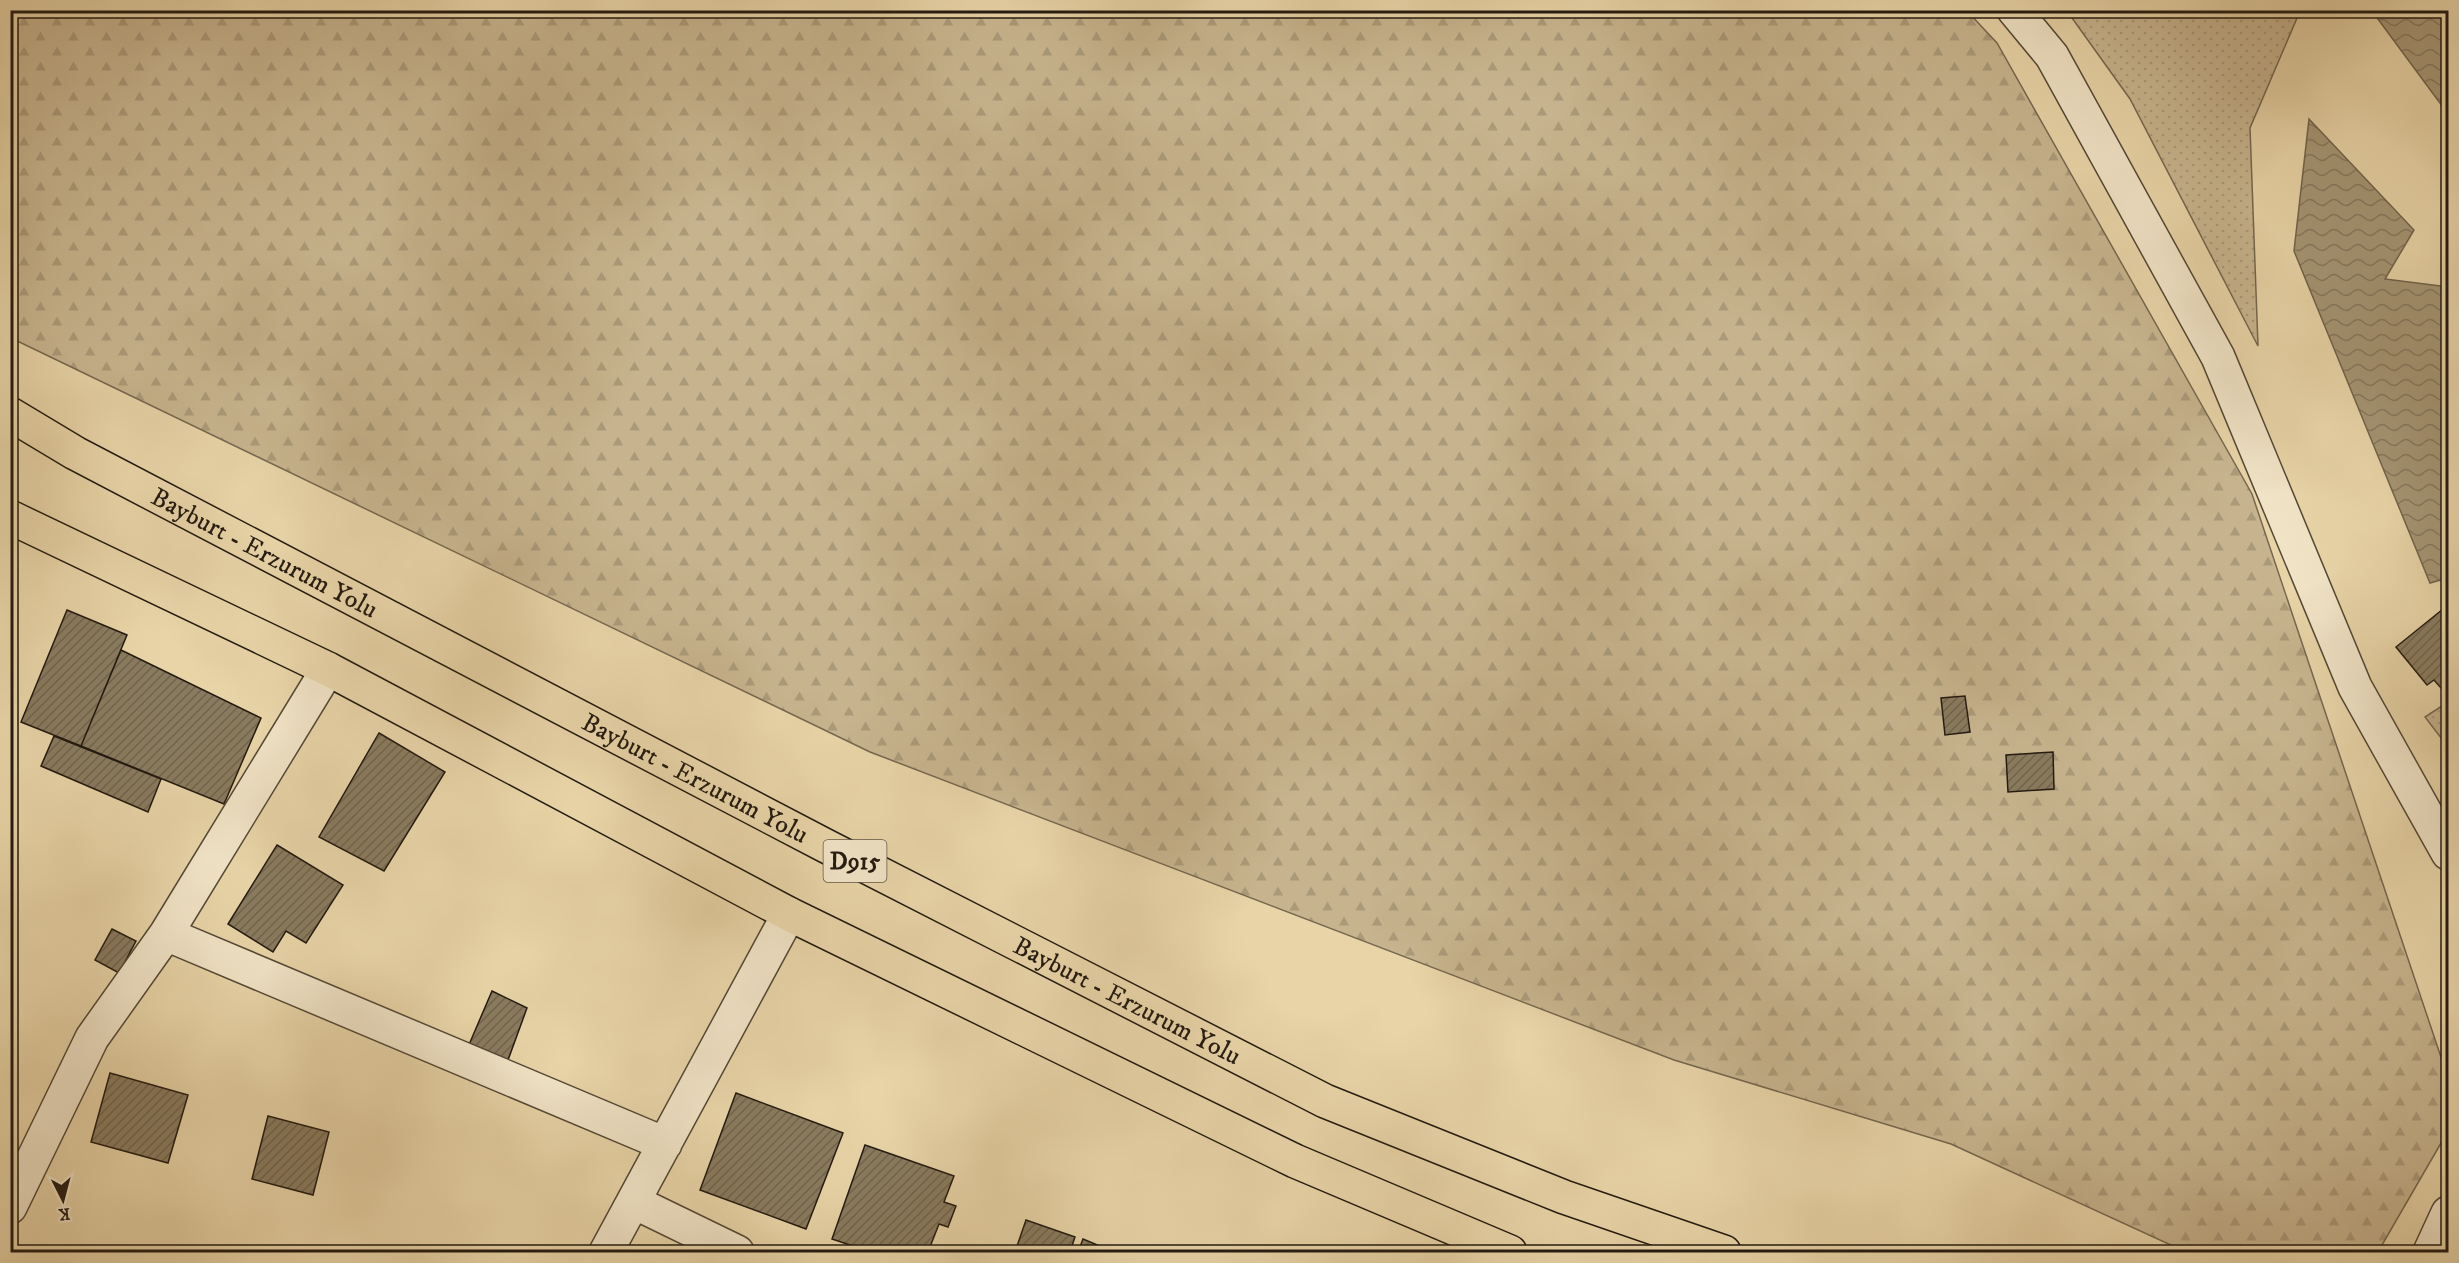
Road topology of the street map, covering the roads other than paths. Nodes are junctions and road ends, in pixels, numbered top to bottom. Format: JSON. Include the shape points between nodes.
{"nodes":[{"id":1,"x":2014,"y":10,"type":"edge"},
{"id":2,"x":10,"y":414,"type":"edge"},
{"id":3,"x":10,"y":517,"type":"edge"},
{"id":4,"x":328,"y":669,"type":"junction"},
{"id":5,"x":2448,"y":853,"type":"edge"},
{"id":6,"x":789,"y":914,"type":"junction"},
{"id":7,"x":166,"y":934,"type":"junction"},
{"id":8,"x":665,"y":1144,"type":"junction"},
{"id":9,"x":634,"y":1202,"type":"junction"},
{"id":10,"x":10,"y":1207,"type":"edge"},
{"id":11,"x":2448,"y":1213,"type":"edge"},
{"id":12,"x":1478,"y":1246,"type":"edge"},
{"id":13,"x":606,"y":1252,"type":"edge"},
{"id":14,"x":737,"y":1252,"type":"edge"},
{"id":15,"x":1510,"y":1252,"type":"edge"},
{"id":16,"x":1724,"y":1252,"type":"edge"},
{"id":17,"x":2430,"y":1252,"type":"edge"}],
"edges":[{"from":1,"to":5,"type":"street","via":[[2052,56],[2218,357],[2355,687]]},
{"from":2,"to":16,"type":"highway","name":"Bayburt - Erzurum Yolu","number":"D915","via":[[75,453],[753,808],[1325,1101],[1564,1197]]},
{"from":3,"to":4,"type":"highway"},
{"from":4,"to":6,"type":"highway"},
{"from":4,"to":7,"type":"street"},
{"from":6,"to":8,"type":"street"},
{"from":6,"to":12,"type":"highway"},
{"from":7,"to":8,"type":"street"},
{"from":7,"to":10,"type":"street","via":[[92,1038]]},
{"from":8,"to":9,"type":"street"},
{"from":9,"to":13,"type":"street"},
{"from":9,"to":14,"type":"street"},
{"from":11,"to":17,"type":"street"},
{"from":12,"to":15,"type":"highway"}]}
